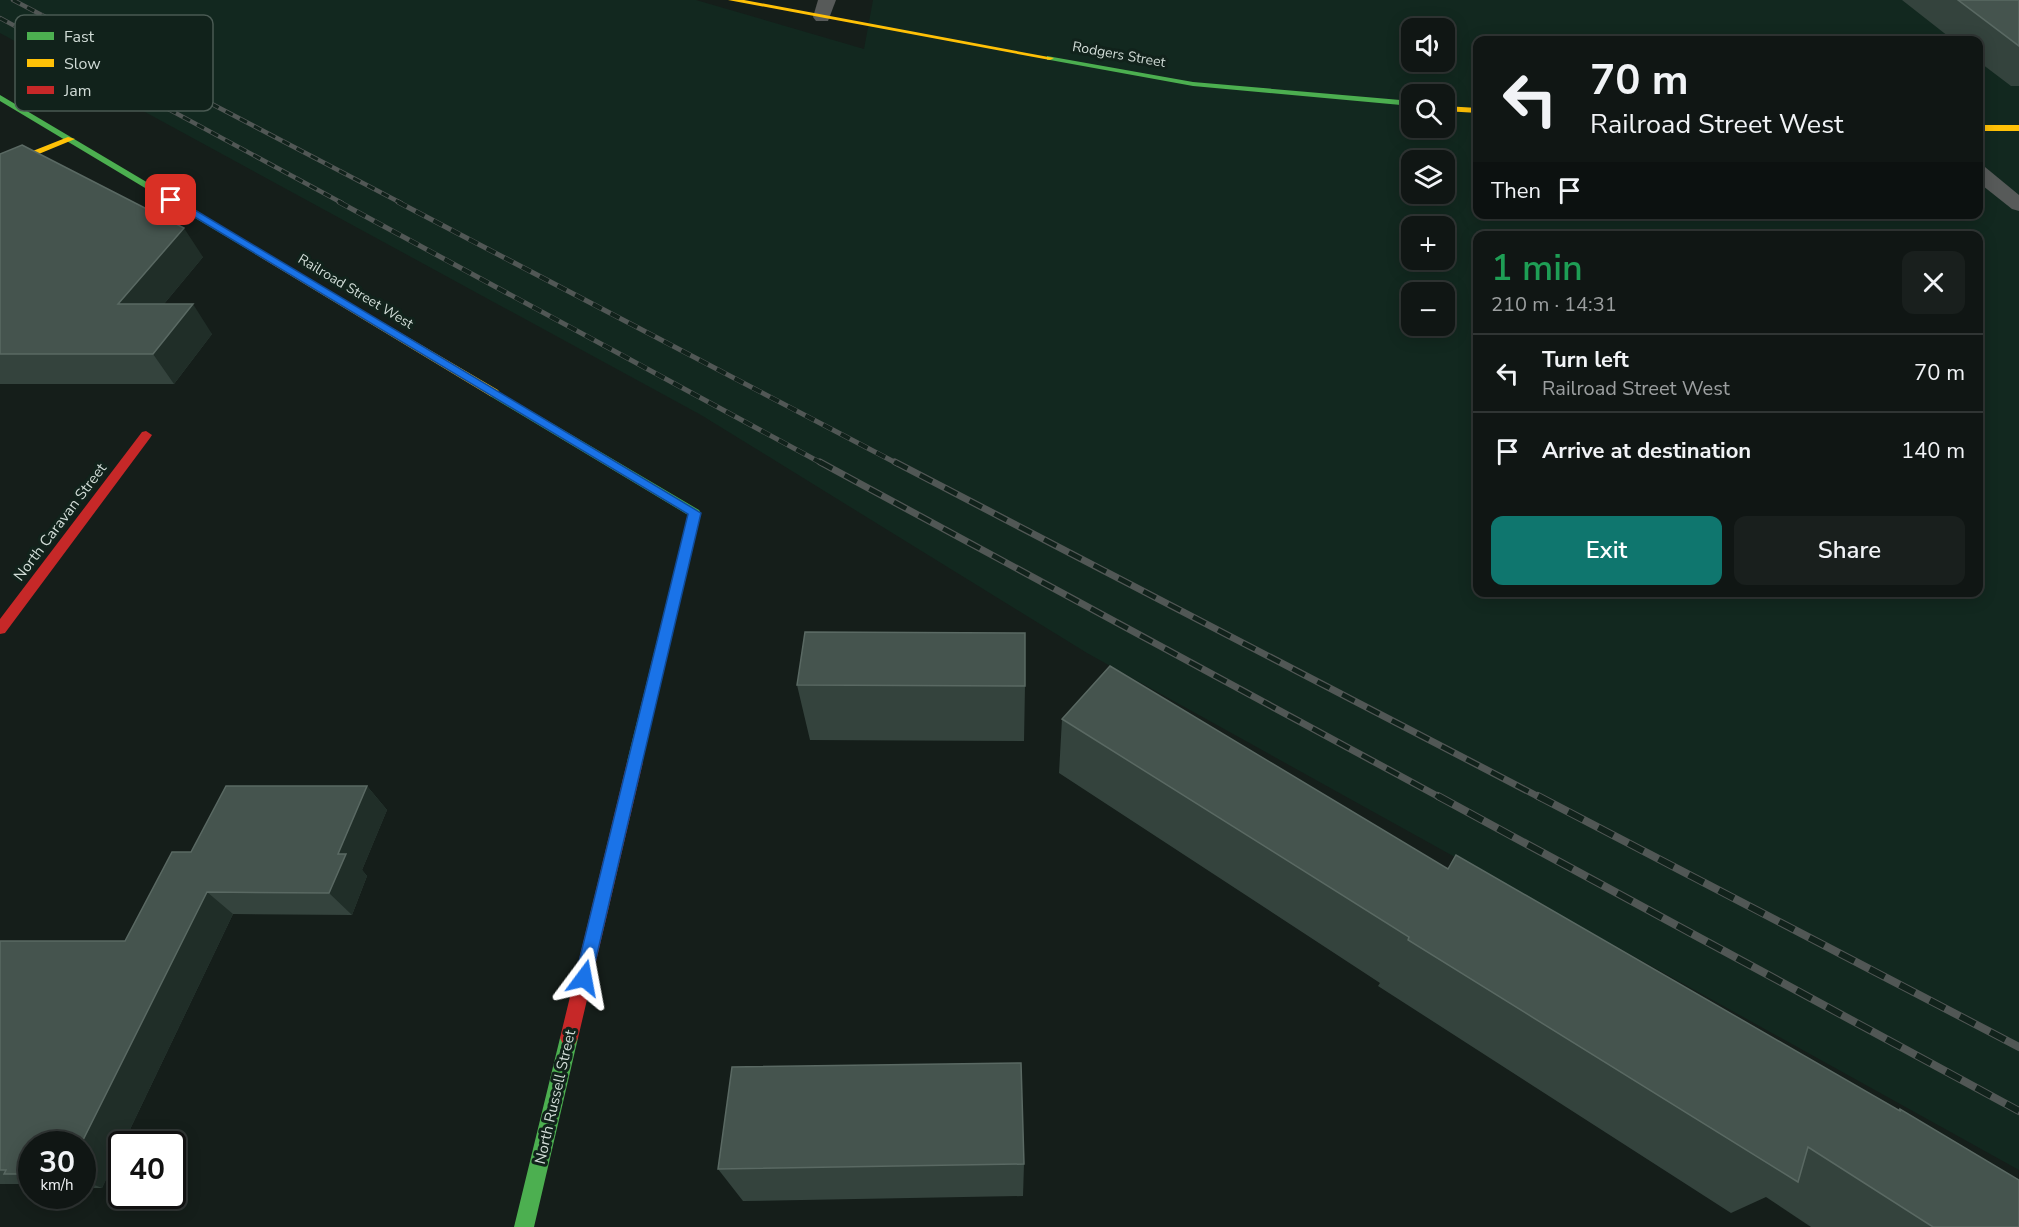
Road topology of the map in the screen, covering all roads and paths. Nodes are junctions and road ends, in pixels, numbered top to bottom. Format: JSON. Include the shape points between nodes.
{"nodes":[{"id":1,"x":732,"y":0,"type":"edge"},
{"id":2,"x":825,"y":9,"type":"edge"},
{"id":3,"x":0,"y":97,"type":"edge"},
{"id":4,"x":1401,"y":103,"type":"edge"},
{"id":5,"x":15,"y":106,"type":"edge"},
{"id":6,"x":1455,"y":109,"type":"edge"},
{"id":7,"x":24,"y":111,"type":"edge"},
{"id":8,"x":1473,"y":111,"type":"edge"},
{"id":9,"x":1983,"y":128,"type":"edge"},
{"id":10,"x":2019,"y":128,"type":"edge"},
{"id":11,"x":71,"y":139,"type":"junction"},
{"id":12,"x":0,"y":167,"type":"edge"},
{"id":13,"x":1983,"y":175,"type":"edge"},
{"id":14,"x":2019,"y":205,"type":"edge"},
{"id":15,"x":147,"y":435,"type":"dead end"},
{"id":16,"x":695,"y":513,"type":"joint"},
{"id":17,"x":0,"y":628,"type":"edge"},
{"id":18,"x":524,"y":1227,"type":"edge"}],
"edges":[{"from":1,"to":2,"type":"street","name":"Rodgers Street"},
{"from":2,"to":4,"type":"street","name":"Rodgers Street","via":[[1193,84]]},
{"from":3,"to":5,"type":"street","name":"Railroad Street West"},
{"from":6,"to":8,"type":"street"},
{"from":7,"to":11,"type":"street","name":"Railroad Street West"},
{"from":9,"to":10,"type":"street"},
{"from":11,"to":12,"type":"street"},
{"from":11,"to":16,"type":"street","name":"Railroad Street West"},
{"from":13,"to":14,"type":"lane"},
{"from":15,"to":17,"type":"street","name":"North Caravan Street"},
{"from":16,"to":18,"type":"street","name":"North Russell Street"}]}
